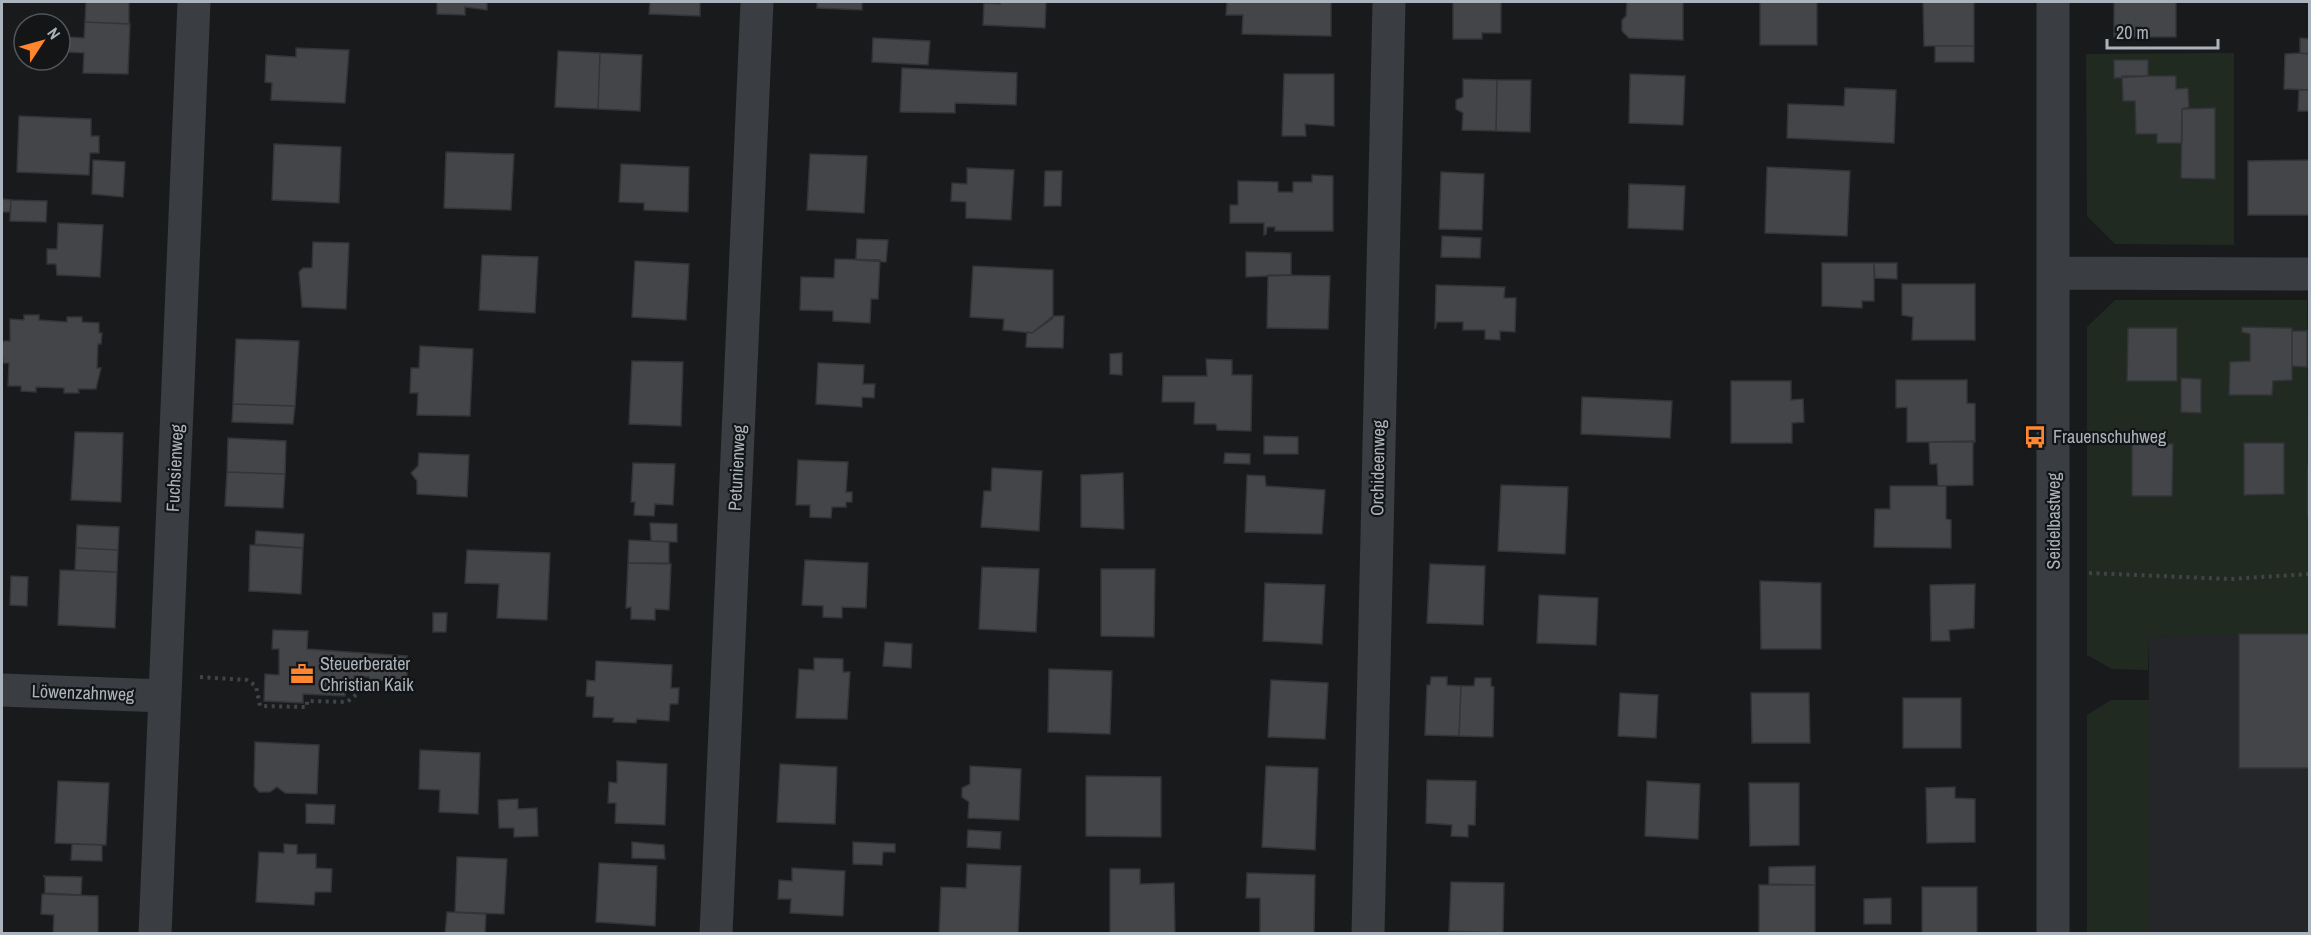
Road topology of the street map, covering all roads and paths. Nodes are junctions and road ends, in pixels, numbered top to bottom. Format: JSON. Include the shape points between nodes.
{"nodes":[{"id":1,"x":194,"y":2,"type":"edge"},
{"id":2,"x":757,"y":2,"type":"edge"},
{"id":3,"x":1389,"y":2,"type":"edge"},
{"id":4,"x":2053,"y":2,"type":"edge"},
{"id":5,"x":2054,"y":273,"type":"junction"},
{"id":6,"x":2310,"y":274,"type":"edge"},
{"id":7,"x":2081,"y":573,"type":"dead end"},
{"id":8,"x":2310,"y":574,"type":"edge"},
{"id":9,"x":177,"y":686,"type":"junction"},
{"id":10,"x":2,"y":690,"type":"edge"},
{"id":11,"x":357,"y":694,"type":"dead end"},
{"id":12,"x":155,"y":933,"type":"edge"},
{"id":13,"x":716,"y":933,"type":"edge"},
{"id":14,"x":1368,"y":933,"type":"edge"},
{"id":15,"x":2053,"y":933,"type":"edge"}],
"edges":[{"from":1,"to":9,"type":"street","name":"Fuchsienweg"},
{"from":2,"to":13,"type":"street","name":"Petunienweg"},
{"from":3,"to":14,"type":"street","name":"Orchideenweg"},
{"from":4,"to":5,"type":"street","name":"Seidelbastweg"},
{"from":5,"to":6,"type":"street"},
{"from":5,"to":15,"type":"street","name":"Seidelbastweg"},
{"from":7,"to":8,"type":"path","via":[[2230,579]]},
{"from":9,"to":10,"type":"street","name":"Löwenzahnweg"},
{"from":9,"to":11,"type":"path","via":[[248,680],[256,686],[260,706],[307,707],[307,701],[347,702]]},
{"from":9,"to":12,"type":"street","name":"Fuchsienweg"}]}
